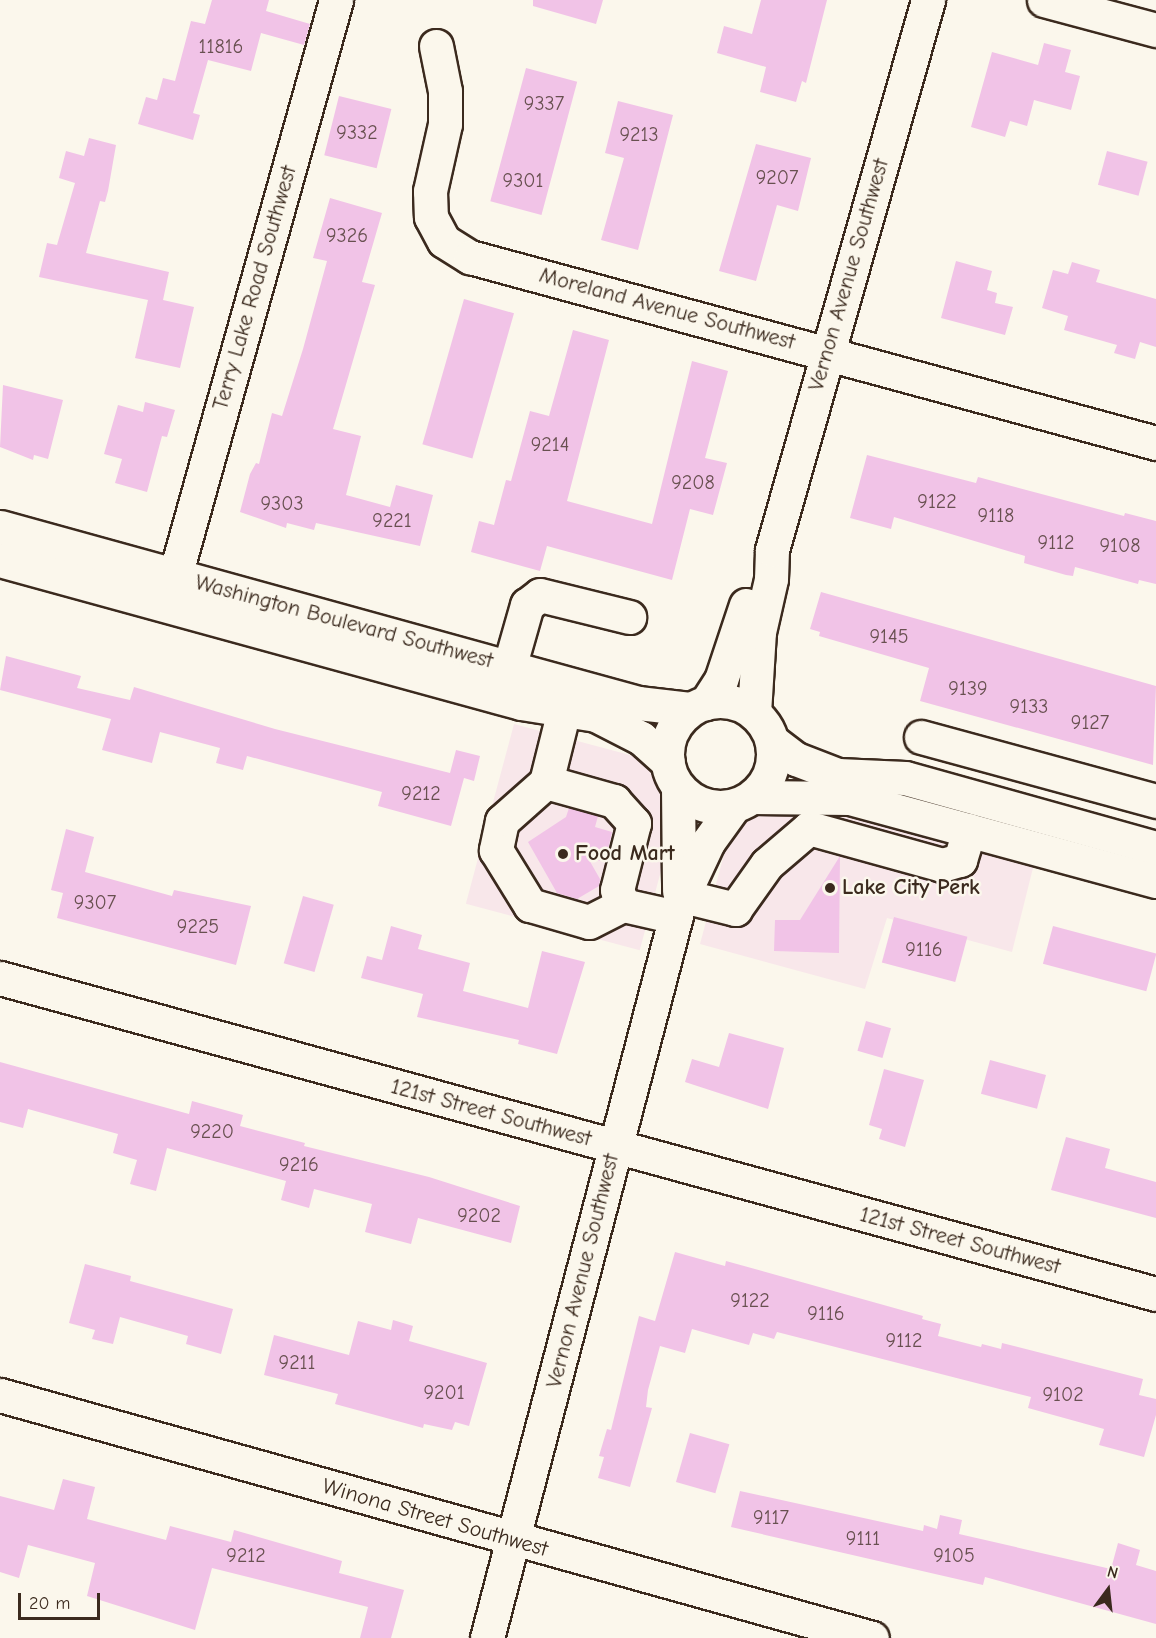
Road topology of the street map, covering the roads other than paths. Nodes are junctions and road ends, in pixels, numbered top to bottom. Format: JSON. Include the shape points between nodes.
{"nodes":[{"id":1,"x":336,"y":0,"type":"edge"},
{"id":2,"x":928,"y":0,"type":"edge"},
{"id":3,"x":1044,"y":0,"type":"edge"},
{"id":4,"x":1156,"y":30,"type":"edge"},
{"id":5,"x":436,"y":46,"type":"dead end"},
{"id":6,"x":827,"y":352,"type":"junction"},
{"id":7,"x":1156,"y":442,"type":"edge"},
{"id":8,"x":0,"y":527,"type":"edge"},
{"id":9,"x":772,"y":550,"type":"junction"},
{"id":10,"x":0,"y":560,"type":"edge"},
{"id":11,"x":175,"y":576,"type":"junction"},
{"id":12,"x":629,"y":617,"type":"dead end"},
{"id":13,"x":509,"y":668,"type":"junction"},
{"id":14,"x":698,"y":706,"type":"junction"},
{"id":15,"x":564,"y":710,"type":"junction"},
{"id":16,"x":754,"y":713,"type":"junction"},
{"id":17,"x":921,"y":737,"type":"dead end"},
{"id":18,"x":772,"y":741,"type":"junction"},
{"id":19,"x":1049,"y":771,"type":"junction"},
{"id":20,"x":673,"y":775,"type":"junction"},
{"id":21,"x":546,"y":782,"type":"junction"},
{"id":22,"x":743,"y":801,"type":"junction"},
{"id":23,"x":1156,"y":801,"type":"edge"},
{"id":24,"x":873,"y":803,"type":"junction"},
{"id":25,"x":1037,"y":815,"type":"junction"},
{"id":26,"x":969,"y":830,"type":"junction"},
{"id":27,"x":863,"y":843,"type":"junction"},
{"id":28,"x":1156,"y":848,"type":"edge"},
{"id":29,"x":1156,"y":881,"type":"edge"},
{"id":30,"x":622,"y":904,"type":"junction"},
{"id":31,"x":679,"y":906,"type":"junction"},
{"id":32,"x":0,"y":978,"type":"edge"},
{"id":33,"x":615,"y":1146,"type":"junction"},
{"id":34,"x":1156,"y":1294,"type":"edge"},
{"id":35,"x":0,"y":1395,"type":"edge"},
{"id":36,"x":514,"y":1540,"type":"junction"},
{"id":37,"x":487,"y":1638,"type":"edge"},
{"id":38,"x":872,"y":1638,"type":"edge"}],
"edges":[{"from":1,"to":11,"type":"street","name":"Terry Lake Road Southwest"},
{"from":2,"to":6,"type":"street","name":"Vernon Avenue Southwest"},
{"from":3,"to":4,"type":"street"},
{"from":5,"to":6,"type":"street","name":"Moreland Avenue Southwest","via":[[445,91],[445,124],[430,191],[431,218],[444,241],[470,257]]},
{"from":6,"to":7,"type":"street","name":"Moreland Avenue Southwest"},
{"from":6,"to":9,"type":"street","name":"Vernon Avenue Southwest"},
{"from":8,"to":11,"type":"street","name":"Washington Boulevard Southwest"},
{"from":9,"to":14,"type":"street","name":"Vernon Avenue Southwest","via":[[754,576],[721,680]]},
{"from":9,"to":16,"type":"street","name":"Vernon Avenue Southwest","via":[[771,579],[759,632]]},
{"from":10,"to":15,"type":"street","name":"Washington Boulevard Southwest","via":[[510,700]]},
{"from":11,"to":13,"type":"street","name":"Washington Boulevard Southwest"},
{"from":12,"to":13,"type":"street","via":[[540,595],[527,605]]},
{"from":13,"to":14,"type":"street","name":"Washington Boulevard Southwest","via":[[638,703]]},
{"from":14,"to":16,"type":"street","via":[[731,702]]},
{"from":14,"to":20,"type":"street","via":[[670,736]]},
{"from":15,"to":20,"type":"street","name":"Washington Boulevard Southwest","via":[[618,724],[641,738]]},
{"from":15,"to":21,"type":"street"},
{"from":16,"to":18,"type":"street"},
{"from":17,"to":19,"type":"street"},
{"from":18,"to":22,"type":"street","via":[[774,758],[769,776]]},
{"from":18,"to":25,"type":"street","via":[[796,759],[838,775],[905,778]]},
{"from":19,"to":23,"type":"street"},
{"from":19,"to":25,"type":"street"},
{"from":20,"to":22,"type":"street","via":[[709,807]]},
{"from":20,"to":31,"type":"street","name":"Vernon Avenue Southwest"},
{"from":21,"to":30,"type":"street","via":[[614,801],[634,823],[617,890]]},
{"from":21,"to":30,"type":"street","via":[[502,821],[496,850],[530,905],[589,922]]},
{"from":22,"to":24,"type":"street","via":[[819,796]]},
{"from":22,"to":31,"type":"street","name":"Vernon Avenue Southwest","via":[[708,842]]},
{"from":24,"to":26,"type":"street"},
{"from":24,"to":27,"type":"street"},
{"from":25,"to":28,"type":"street"},
{"from":26,"to":27,"type":"street","via":[[960,860],[942,865]]},
{"from":26,"to":29,"type":"street"},
{"from":27,"to":31,"type":"street","via":[[809,828],[767,864],[735,909]]},
{"from":30,"to":31,"type":"street"},
{"from":31,"to":33,"type":"street","name":"Vernon Avenue Southwest"},
{"from":32,"to":33,"type":"street","name":"121st Street Southwest"},
{"from":33,"to":34,"type":"street","name":"121st Street Southwest"},
{"from":33,"to":36,"type":"street","name":"Vernon Avenue Southwest"},
{"from":35,"to":36,"type":"street","name":"Winona Street Southwest"},
{"from":36,"to":37,"type":"street","name":"Vernon Avenue Southwest"},
{"from":36,"to":38,"type":"street","name":"Winona Street Southwest"}]}
